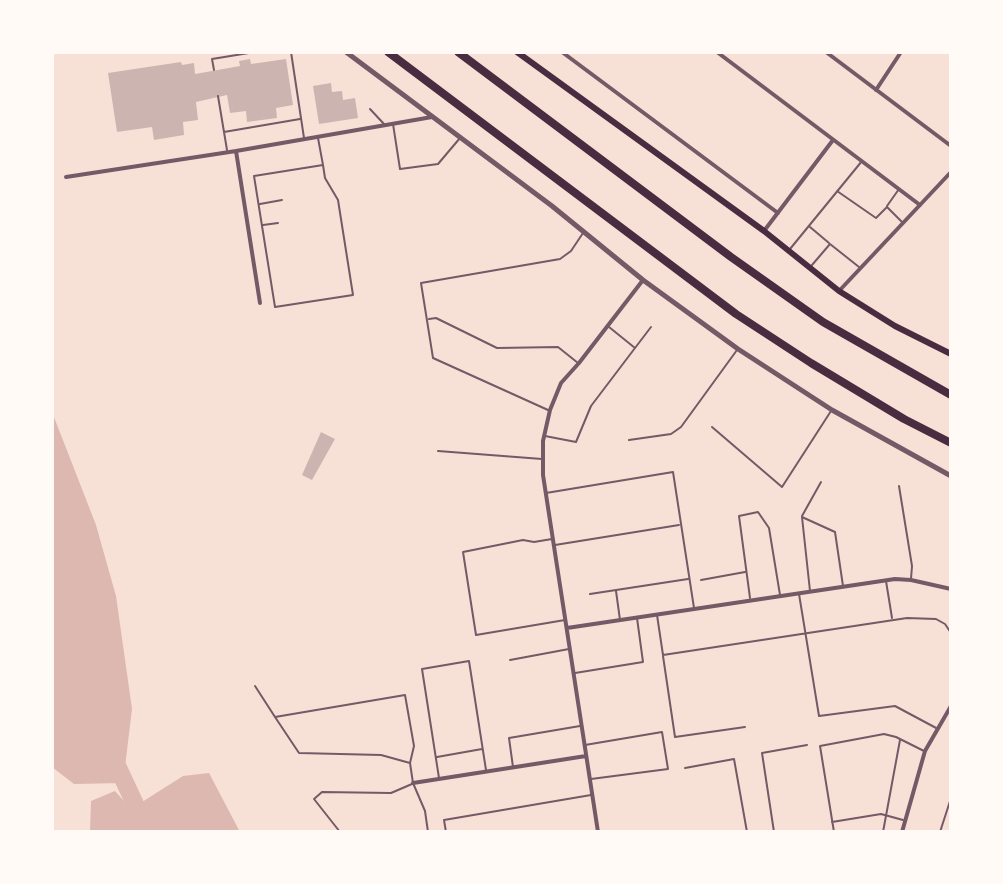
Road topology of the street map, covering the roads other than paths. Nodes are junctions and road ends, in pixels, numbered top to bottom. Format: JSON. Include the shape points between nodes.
{"nodes":[{"id":1,"x":255,"y":52,"type":"edge"},
{"id":2,"x":291,"y":52,"type":"edge"},
{"id":3,"x":346,"y":52,"type":"edge"},
{"id":4,"x":388,"y":52,"type":"edge"},
{"id":5,"x":458,"y":52,"type":"edge"},
{"id":6,"x":517,"y":52,"type":"edge"},
{"id":7,"x":562,"y":52,"type":"edge"},
{"id":8,"x":717,"y":52,"type":"edge"},
{"id":9,"x":826,"y":52,"type":"edge"},
{"id":10,"x":901,"y":52,"type":"edge"},
{"id":11,"x":214,"y":70,"type":"dead end"},
{"id":12,"x":876,"y":90,"type":"junction"},
{"id":13,"x":218,"y":96,"type":"dead end"},
{"id":14,"x":370,"y":109,"type":"dead end"},
{"id":15,"x":434,"y":116,"type":"junction"},
{"id":16,"x":301,"y":119,"type":"junction"},
{"id":17,"x":393,"y":124,"type":"junction"},
{"id":18,"x":385,"y":125,"type":"junction"},
{"id":19,"x":224,"y":132,"type":"junction"},
{"id":20,"x":318,"y":137,"type":"junction"},
{"id":21,"x":460,"y":137,"type":"junction"},
{"id":22,"x":304,"y":139,"type":"junction"},
{"id":23,"x":833,"y":139,"type":"junction"},
{"id":24,"x":951,"y":146,"type":"edge"},
{"id":25,"x":236,"y":151,"type":"junction"},
{"id":26,"x":228,"y":153,"type":"junction"},
{"id":27,"x":862,"y":161,"type":"junction"},
{"id":28,"x":323,"y":165,"type":"junction"},
{"id":29,"x":951,"y":172,"type":"edge"},
{"id":30,"x":66,"y":177,"type":"dead end"},
{"id":31,"x":899,"y":189,"type":"junction"},
{"id":32,"x":837,"y":191,"type":"junction"},
{"id":33,"x":282,"y":200,"type":"dead end"},
{"id":34,"x":258,"y":204,"type":"junction"},
{"id":35,"x":920,"y":205,"type":"junction"},
{"id":36,"x":887,"y":207,"type":"junction"},
{"id":37,"x":778,"y":213,"type":"junction"},
{"id":38,"x":278,"y":223,"type":"dead end"},
{"id":39,"x":903,"y":223,"type":"junction"},
{"id":40,"x":262,"y":225,"type":"junction"},
{"id":41,"x":809,"y":227,"type":"junction"},
{"id":42,"x":764,"y":231,"type":"junction"},
{"id":43,"x":584,"y":232,"type":"junction"},
{"id":44,"x":830,"y":244,"type":"junction"},
{"id":45,"x":790,"y":250,"type":"junction"},
{"id":46,"x":811,"y":266,"type":"junction"},
{"id":47,"x":861,"y":268,"type":"junction"},
{"id":48,"x":643,"y":280,"type":"junction"},
{"id":49,"x":839,"y":291,"type":"junction"},
{"id":50,"x":260,"y":303,"type":"dead end"},
{"id":51,"x":427,"y":320,"type":"junction"},
{"id":52,"x":608,"y":327,"type":"junction"},
{"id":53,"x":651,"y":327,"type":"dead end"},
{"id":54,"x":635,"y":348,"type":"junction"},
{"id":55,"x":738,"y":349,"type":"junction"},
{"id":56,"x":951,"y":354,"type":"edge"},
{"id":57,"x":579,"y":363,"type":"junction"},
{"id":58,"x":951,"y":395,"type":"edge"},
{"id":59,"x":550,"y":410,"type":"junction"},
{"id":60,"x":832,"y":410,"type":"junction"},
{"id":61,"x":712,"y":427,"type":"dead end"},
{"id":62,"x":544,"y":436,"type":"junction"},
{"id":63,"x":629,"y":440,"type":"dead end"},
{"id":64,"x":951,"y":443,"type":"edge"},
{"id":65,"x":438,"y":451,"type":"dead end"},
{"id":66,"x":543,"y":459,"type":"junction"},
{"id":67,"x":951,"y":476,"type":"edge"},
{"id":68,"x":821,"y":482,"type":"dead end"},
{"id":69,"x":899,"y":486,"type":"dead end"},
{"id":70,"x":546,"y":493,"type":"junction"},
{"id":71,"x":802,"y":517,"type":"junction"},
{"id":72,"x":681,"y":524,"type":"junction"},
{"id":73,"x":553,"y":538,"type":"junction"},
{"id":74,"x":554,"y":546,"type":"junction"},
{"id":75,"x":747,"y":572,"type":"junction"},
{"id":76,"x":689,"y":579,"type":"junction"},
{"id":77,"x":701,"y":580,"type":"dead end"},
{"id":78,"x":911,"y":580,"type":"junction"},
{"id":79,"x":886,"y":581,"type":"junction"},
{"id":80,"x":843,"y":587,"type":"junction"},
{"id":81,"x":951,"y":589,"type":"edge"},
{"id":82,"x":616,"y":590,"type":"junction"},
{"id":83,"x":810,"y":592,"type":"junction"},
{"id":84,"x":590,"y":594,"type":"dead end"},
{"id":85,"x":799,"y":594,"type":"junction"},
{"id":86,"x":780,"y":596,"type":"junction"},
{"id":87,"x":751,"y":601,"type":"junction"},
{"id":88,"x":694,"y":609,"type":"junction"},
{"id":89,"x":657,"y":615,"type":"junction"},
{"id":90,"x":637,"y":618,"type":"junction"},
{"id":91,"x":893,"y":619,"type":"junction"},
{"id":92,"x":565,"y":620,"type":"junction"},
{"id":93,"x":620,"y":620,"type":"junction"},
{"id":94,"x":567,"y":628,"type":"junction"},
{"id":95,"x":806,"y":633,"type":"junction"},
{"id":96,"x":951,"y":633,"type":"edge"},
{"id":97,"x":570,"y":649,"type":"junction"},
{"id":98,"x":663,"y":655,"type":"junction"},
{"id":99,"x":510,"y":660,"type":"dead end"},
{"id":100,"x":573,"y":673,"type":"junction"},
{"id":101,"x":255,"y":686,"type":"dead end"},
{"id":102,"x":951,"y":706,"type":"edge"},
{"id":103,"x":275,"y":717,"type":"junction"},
{"id":104,"x":945,"y":718,"type":"junction"},
{"id":105,"x":951,"y":721,"type":"edge"},
{"id":106,"x":582,"y":726,"type":"junction"},
{"id":107,"x":745,"y":727,"type":"dead end"},
{"id":108,"x":939,"y":730,"type":"junction"},
{"id":109,"x":901,"y":739,"type":"junction"},
{"id":110,"x":584,"y":745,"type":"junction"},
{"id":111,"x":807,"y":745,"type":"dead end"},
{"id":112,"x":483,"y":749,"type":"junction"},
{"id":113,"x":925,"y":751,"type":"junction"},
{"id":114,"x":586,"y":756,"type":"junction"},
{"id":115,"x":435,"y":757,"type":"junction"},
{"id":116,"x":410,"y":763,"type":"junction"},
{"id":117,"x":513,"y":767,"type":"junction"},
{"id":118,"x":685,"y":768,"type":"dead end"},
{"id":119,"x":486,"y":772,"type":"junction"},
{"id":120,"x":439,"y":779,"type":"junction"},
{"id":121,"x":590,"y":780,"type":"junction"},
{"id":122,"x":413,"y":783,"type":"junction"},
{"id":123,"x":592,"y":795,"type":"junction"},
{"id":124,"x":951,"y":798,"type":"edge"},
{"id":125,"x":886,"y":816,"type":"junction"},
{"id":126,"x":904,"y":821,"type":"junction"},
{"id":127,"x":832,"y":822,"type":"junction"},
{"id":128,"x":340,"y":832,"type":"edge"},
{"id":129,"x":428,"y":832,"type":"edge"},
{"id":130,"x":446,"y":832,"type":"edge"},
{"id":131,"x":598,"y":832,"type":"edge"},
{"id":132,"x":747,"y":832,"type":"edge"},
{"id":133,"x":774,"y":832,"type":"edge"},
{"id":134,"x":834,"y":832,"type":"edge"},
{"id":135,"x":883,"y":832,"type":"edge"},
{"id":136,"x":902,"y":832,"type":"edge"},
{"id":137,"x":940,"y":832,"type":"edge"}],
"edges":[{"from":1,"to":11,"type":"lane","via":[[212,59]]},
{"from":2,"to":16,"type":"lane"},
{"from":3,"to":15,"type":"street"},
{"from":4,"to":64,"type":"highway","via":[[736,314]]},
{"from":5,"to":58,"type":"highway","via":[[823,322]]},
{"from":6,"to":42,"type":"main road"},
{"from":7,"to":37,"type":"street"},
{"from":8,"to":23,"type":"street"},
{"from":9,"to":12,"type":"street"},
{"from":10,"to":12,"type":"street"},
{"from":12,"to":24,"type":"street"},
{"from":13,"to":19,"type":"lane"},
{"from":14,"to":18,"type":"lane"},
{"from":15,"to":17,"type":"street"},
{"from":15,"to":21,"type":"street"},
{"from":16,"to":19,"type":"lane"},
{"from":16,"to":22,"type":"lane"},
{"from":17,"to":18,"type":"street"},
{"from":17,"to":21,"type":"lane","via":[[400,169],[438,164]]},
{"from":18,"to":20,"type":"street"},
{"from":19,"to":26,"type":"lane"},
{"from":20,"to":22,"type":"street"},
{"from":20,"to":28,"type":"lane"},
{"from":21,"to":43,"type":"street"},
{"from":22,"to":25,"type":"street"},
{"from":23,"to":27,"type":"street"},
{"from":23,"to":37,"type":"street"},
{"from":25,"to":26,"type":"street"},
{"from":25,"to":50,"type":"street"},
{"from":26,"to":30,"type":"street"},
{"from":27,"to":31,"type":"street"},
{"from":27,"to":32,"type":"lane"},
{"from":28,"to":34,"type":"lane","via":[[254,176]]},
{"from":28,"to":40,"type":"lane","via":[[338,200],[353,295],[275,307]]},
{"from":29,"to":35,"type":"street"},
{"from":31,"to":35,"type":"street"},
{"from":31,"to":36,"type":"lane"},
{"from":32,"to":36,"type":"lane","via":[[876,218]]},
{"from":32,"to":41,"type":"lane"},
{"from":33,"to":34,"type":"lane"},
{"from":34,"to":40,"type":"lane"},
{"from":35,"to":39,"type":"street"},
{"from":36,"to":39,"type":"lane"},
{"from":37,"to":42,"type":"street"},
{"from":38,"to":40,"type":"lane"},
{"from":39,"to":47,"type":"street"},
{"from":41,"to":44,"type":"lane"},
{"from":41,"to":45,"type":"lane"},
{"from":42,"to":45,"type":"main road"},
{"from":43,"to":48,"type":"street"},
{"from":43,"to":51,"type":"lane","via":[[560,259],[421,283]]},
{"from":44,"to":46,"type":"lane"},
{"from":44,"to":47,"type":"lane"},
{"from":45,"to":46,"type":"main road"},
{"from":46,"to":49,"type":"main road"},
{"from":47,"to":49,"type":"street"},
{"from":48,"to":52,"type":"street"},
{"from":48,"to":55,"type":"street"},
{"from":49,"to":56,"type":"main road"},
{"from":51,"to":57,"type":"lane","via":[[436,318],[497,348],[558,347]]},
{"from":51,"to":59,"type":"lane","via":[[433,358]]},
{"from":52,"to":54,"type":"lane"},
{"from":52,"to":57,"type":"street"},
{"from":53,"to":54,"type":"lane"},
{"from":54,"to":62,"type":"lane","via":[[591,406],[576,442]]},
{"from":55,"to":60,"type":"street"},
{"from":55,"to":63,"type":"lane","via":[[681,427],[671,434]]},
{"from":57,"to":59,"type":"street","via":[[561,383]]},
{"from":59,"to":62,"type":"street"},
{"from":60,"to":61,"type":"lane","via":[[782,487]]},
{"from":60,"to":67,"type":"street"},
{"from":62,"to":66,"type":"street"},
{"from":65,"to":66,"type":"lane"},
{"from":66,"to":70,"type":"street"},
{"from":68,"to":71,"type":"lane"},
{"from":69,"to":78,"type":"lane"},
{"from":70,"to":72,"type":"lane","via":[[673,472]]},
{"from":70,"to":73,"type":"street"},
{"from":71,"to":80,"type":"lane","via":[[835,532]]},
{"from":71,"to":83,"type":"lane"},
{"from":72,"to":74,"type":"lane"},
{"from":72,"to":76,"type":"lane"},
{"from":73,"to":74,"type":"street"},
{"from":73,"to":92,"type":"lane","via":[[463,552],[476,635]]},
{"from":74,"to":92,"type":"street"},
{"from":75,"to":77,"type":"lane"},
{"from":75,"to":86,"type":"lane","via":[[739,516],[758,512],[769,528]]},
{"from":75,"to":87,"type":"lane"},
{"from":76,"to":82,"type":"lane"},
{"from":76,"to":88,"type":"lane"},
{"from":78,"to":79,"type":"street"},
{"from":78,"to":81,"type":"street"},
{"from":79,"to":80,"type":"street"},
{"from":79,"to":91,"type":"lane"},
{"from":80,"to":83,"type":"street"},
{"from":82,"to":84,"type":"lane"},
{"from":82,"to":93,"type":"lane"},
{"from":83,"to":85,"type":"street"},
{"from":85,"to":86,"type":"street"},
{"from":85,"to":95,"type":"lane"},
{"from":86,"to":87,"type":"street"},
{"from":87,"to":88,"type":"street"},
{"from":88,"to":89,"type":"street"},
{"from":89,"to":90,"type":"street"},
{"from":89,"to":98,"type":"lane"},
{"from":90,"to":93,"type":"street"},
{"from":90,"to":100,"type":"lane","via":[[643,662]]},
{"from":91,"to":95,"type":"lane"},
{"from":91,"to":96,"type":"lane","via":[[936,619]]},
{"from":92,"to":94,"type":"street"},
{"from":93,"to":94,"type":"street"},
{"from":94,"to":97,"type":"street"},
{"from":95,"to":98,"type":"lane"},
{"from":95,"to":108,"type":"lane","via":[[819,716],[895,706]]},
{"from":97,"to":99,"type":"lane"},
{"from":97,"to":100,"type":"street"},
{"from":98,"to":107,"type":"lane","via":[[675,737]]},
{"from":100,"to":106,"type":"street"},
{"from":101,"to":103,"type":"lane"},
{"from":102,"to":104,"type":"street"},
{"from":103,"to":116,"type":"lane","via":[[299,753],[381,755]]},
{"from":103,"to":116,"type":"lane","via":[[405,695],[414,746]]},
{"from":104,"to":105,"type":"street"},
{"from":104,"to":108,"type":"street"},
{"from":106,"to":110,"type":"street"},
{"from":106,"to":117,"type":"lane","via":[[509,738]]},
{"from":108,"to":113,"type":"street"},
{"from":109,"to":113,"type":"lane"},
{"from":109,"to":125,"type":"lane"},
{"from":109,"to":127,"type":"lane","via":[[884,734],[820,746]]},
{"from":110,"to":114,"type":"street"},
{"from":110,"to":121,"type":"lane","via":[[662,732],[668,769]]},
{"from":111,"to":133,"type":"lane","via":[[762,753]]},
{"from":112,"to":115,"type":"lane"},
{"from":112,"to":115,"type":"lane","via":[[469,661],[422,669]]},
{"from":112,"to":119,"type":"lane"},
{"from":113,"to":126,"type":"street"},
{"from":114,"to":117,"type":"street"},
{"from":114,"to":121,"type":"street"},
{"from":115,"to":120,"type":"lane"},
{"from":116,"to":122,"type":"lane"},
{"from":117,"to":119,"type":"street"},
{"from":118,"to":132,"type":"lane","via":[[734,759]]},
{"from":119,"to":120,"type":"street"},
{"from":120,"to":122,"type":"street"},
{"from":121,"to":123,"type":"street"},
{"from":122,"to":128,"type":"lane","via":[[391,793],[322,792],[314,799]]},
{"from":122,"to":129,"type":"lane"},
{"from":123,"to":130,"type":"lane","via":[[444,820]]},
{"from":123,"to":131,"type":"street"},
{"from":124,"to":137,"type":"lane"},
{"from":125,"to":126,"type":"lane"},
{"from":125,"to":127,"type":"lane"},
{"from":125,"to":135,"type":"lane"},
{"from":126,"to":136,"type":"street"},
{"from":127,"to":134,"type":"lane"}]}
